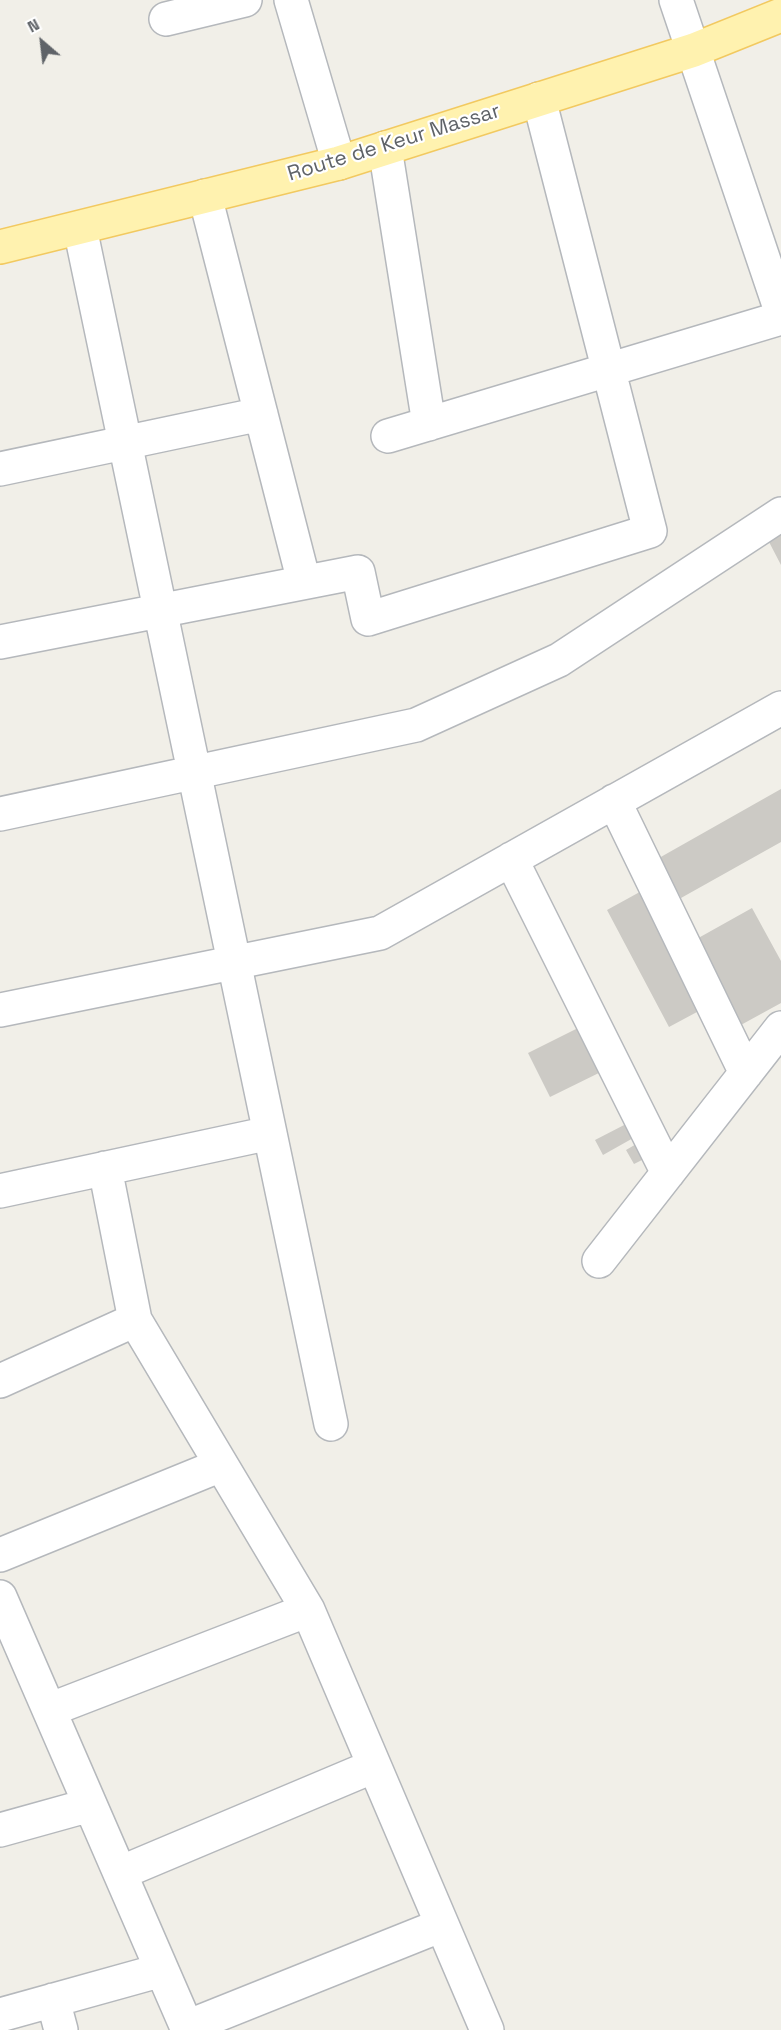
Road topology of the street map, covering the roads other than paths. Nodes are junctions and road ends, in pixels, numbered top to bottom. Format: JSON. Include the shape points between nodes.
{"nodes":[{"id":1,"x":245,"y":0,"type":"edge"},
{"id":2,"x":291,"y":0,"type":"edge"},
{"id":3,"x":676,"y":0,"type":"edge"},
{"id":4,"x":781,"y":15,"type":"edge"},
{"id":5,"x":166,"y":19,"type":"dead end"},
{"id":6,"x":694,"y":50,"type":"junction"},
{"id":7,"x":539,"y":99,"type":"junction"},
{"id":8,"x":385,"y":148,"type":"junction"},
{"id":9,"x":339,"y":163,"type":"junction"},
{"id":10,"x":205,"y":196,"type":"junction"},
{"id":11,"x":80,"y":228,"type":"junction"},
{"id":12,"x":0,"y":248,"type":"edge"},
{"id":13,"x":781,"y":311,"type":"edge"},
{"id":14,"x":781,"y":318,"type":"edge"},
{"id":15,"x":609,"y":370,"type":"junction"},
{"id":16,"x":261,"y":414,"type":"junction"},
{"id":17,"x":429,"y":424,"type":"junction"},
{"id":18,"x":388,"y":436,"type":"dead end"},
{"id":19,"x":125,"y":443,"type":"junction"},
{"id":20,"x":0,"y":469,"type":"edge"},
{"id":21,"x":781,"y":514,"type":"edge"},
{"id":22,"x":304,"y":582,"type":"junction"},
{"id":23,"x":160,"y":611,"type":"junction"},
{"id":24,"x":0,"y":642,"type":"edge"},
{"id":25,"x":781,"y":708,"type":"edge"},
{"id":26,"x":194,"y":772,"type":"junction"},
{"id":27,"x":614,"y":801,"type":"junction"},
{"id":28,"x":0,"y":814,"type":"edge"},
{"id":29,"x":512,"y":859,"type":"junction"},
{"id":30,"x":234,"y":963,"type":"junction"},
{"id":31,"x":0,"y":1010,"type":"edge"},
{"id":32,"x":781,"y":1028,"type":"edge"},
{"id":33,"x":746,"y":1073,"type":"junction"},
{"id":34,"x":270,"y":1133,"type":"junction"},
{"id":35,"x":105,"y":1168,"type":"junction"},
{"id":36,"x":668,"y":1173,"type":"junction"},
{"id":37,"x":0,"y":1191,"type":"edge"},
{"id":38,"x":599,"y":1261,"type":"dead end"},
{"id":39,"x":135,"y":1320,"type":"junction"},
{"id":40,"x":0,"y":1381,"type":"edge"},
{"id":41,"x":331,"y":1424,"type":"dead end"},
{"id":42,"x":221,"y":1465,"type":"junction"},
{"id":43,"x":0,"y":1556,"type":"edge"},
{"id":44,"x":0,"y":1597,"type":"edge"},
{"id":45,"x":308,"y":1610,"type":"junction"},
{"id":46,"x":11,"y":1650,"type":"edge"},
{"id":47,"x":49,"y":1710,"type":"junction"},
{"id":48,"x":374,"y":1766,"type":"junction"},
{"id":49,"x":90,"y":1805,"type":"junction"},
{"id":50,"x":0,"y":1830,"type":"edge"},
{"id":51,"x":120,"y":1873,"type":"junction"},
{"id":52,"x":442,"y":1925,"type":"junction"},
{"id":53,"x":162,"y":1970,"type":"junction"},
{"id":54,"x":0,"y":2015,"type":"edge"},
{"id":55,"x":57,"y":2015,"type":"edge"},
{"id":56,"x":187,"y":2029,"type":"edge"},
{"id":57,"x":487,"y":2030,"type":"edge"}],
"edges":[{"from":1,"to":5,"type":"street"},
{"from":2,"to":9,"type":"street"},
{"from":3,"to":6,"type":"street"},
{"from":4,"to":6,"type":"main road","name":"Route de Keur Massar"},
{"from":6,"to":7,"type":"main road","name":"Route de Keur Massar"},
{"from":6,"to":13,"type":"street"},
{"from":7,"to":8,"type":"main road","name":"Route de Keur Massar"},
{"from":7,"to":15,"type":"street"},
{"from":8,"to":9,"type":"main road","name":"Route de Keur Massar"},
{"from":8,"to":17,"type":"street"},
{"from":9,"to":10,"type":"main road","name":"Route de Keur Massar"},
{"from":10,"to":11,"type":"main road","name":"Route de Keur Massar"},
{"from":10,"to":16,"type":"street"},
{"from":11,"to":12,"type":"main road","name":"Route de Keur Massar"},
{"from":11,"to":19,"type":"street"},
{"from":14,"to":15,"type":"street"},
{"from":15,"to":17,"type":"street"},
{"from":15,"to":22,"type":"street","via":[[650,531],[368,619],[358,572]]},
{"from":16,"to":19,"type":"street"},
{"from":16,"to":22,"type":"street"},
{"from":17,"to":18,"type":"street"},
{"from":19,"to":20,"type":"street"},
{"from":19,"to":23,"type":"street"},
{"from":21,"to":26,"type":"street","via":[[559,660],[416,725]]},
{"from":22,"to":23,"type":"street"},
{"from":23,"to":24,"type":"street"},
{"from":23,"to":26,"type":"street"},
{"from":25,"to":27,"type":"street"},
{"from":26,"to":28,"type":"street"},
{"from":26,"to":30,"type":"street"},
{"from":27,"to":29,"type":"street"},
{"from":27,"to":33,"type":"street"},
{"from":29,"to":30,"type":"street","via":[[380,933]]},
{"from":29,"to":36,"type":"street"},
{"from":30,"to":31,"type":"street"},
{"from":30,"to":34,"type":"street"},
{"from":32,"to":33,"type":"street"},
{"from":33,"to":36,"type":"street"},
{"from":34,"to":35,"type":"street"},
{"from":34,"to":41,"type":"street"},
{"from":35,"to":37,"type":"street"},
{"from":35,"to":39,"type":"street"},
{"from":36,"to":38,"type":"street"},
{"from":39,"to":40,"type":"street"},
{"from":39,"to":42,"type":"street"},
{"from":42,"to":43,"type":"street"},
{"from":42,"to":45,"type":"street"},
{"from":44,"to":46,"type":"street"},
{"from":45,"to":47,"type":"street"},
{"from":45,"to":48,"type":"street"},
{"from":46,"to":47,"type":"street"},
{"from":47,"to":49,"type":"street"},
{"from":48,"to":51,"type":"street"},
{"from":48,"to":52,"type":"street"},
{"from":49,"to":50,"type":"street"},
{"from":49,"to":51,"type":"street"},
{"from":51,"to":53,"type":"street"},
{"from":52,"to":56,"type":"street"},
{"from":52,"to":57,"type":"street"},
{"from":53,"to":55,"type":"street"},
{"from":53,"to":56,"type":"street"},
{"from":54,"to":55,"type":"street"}]}
